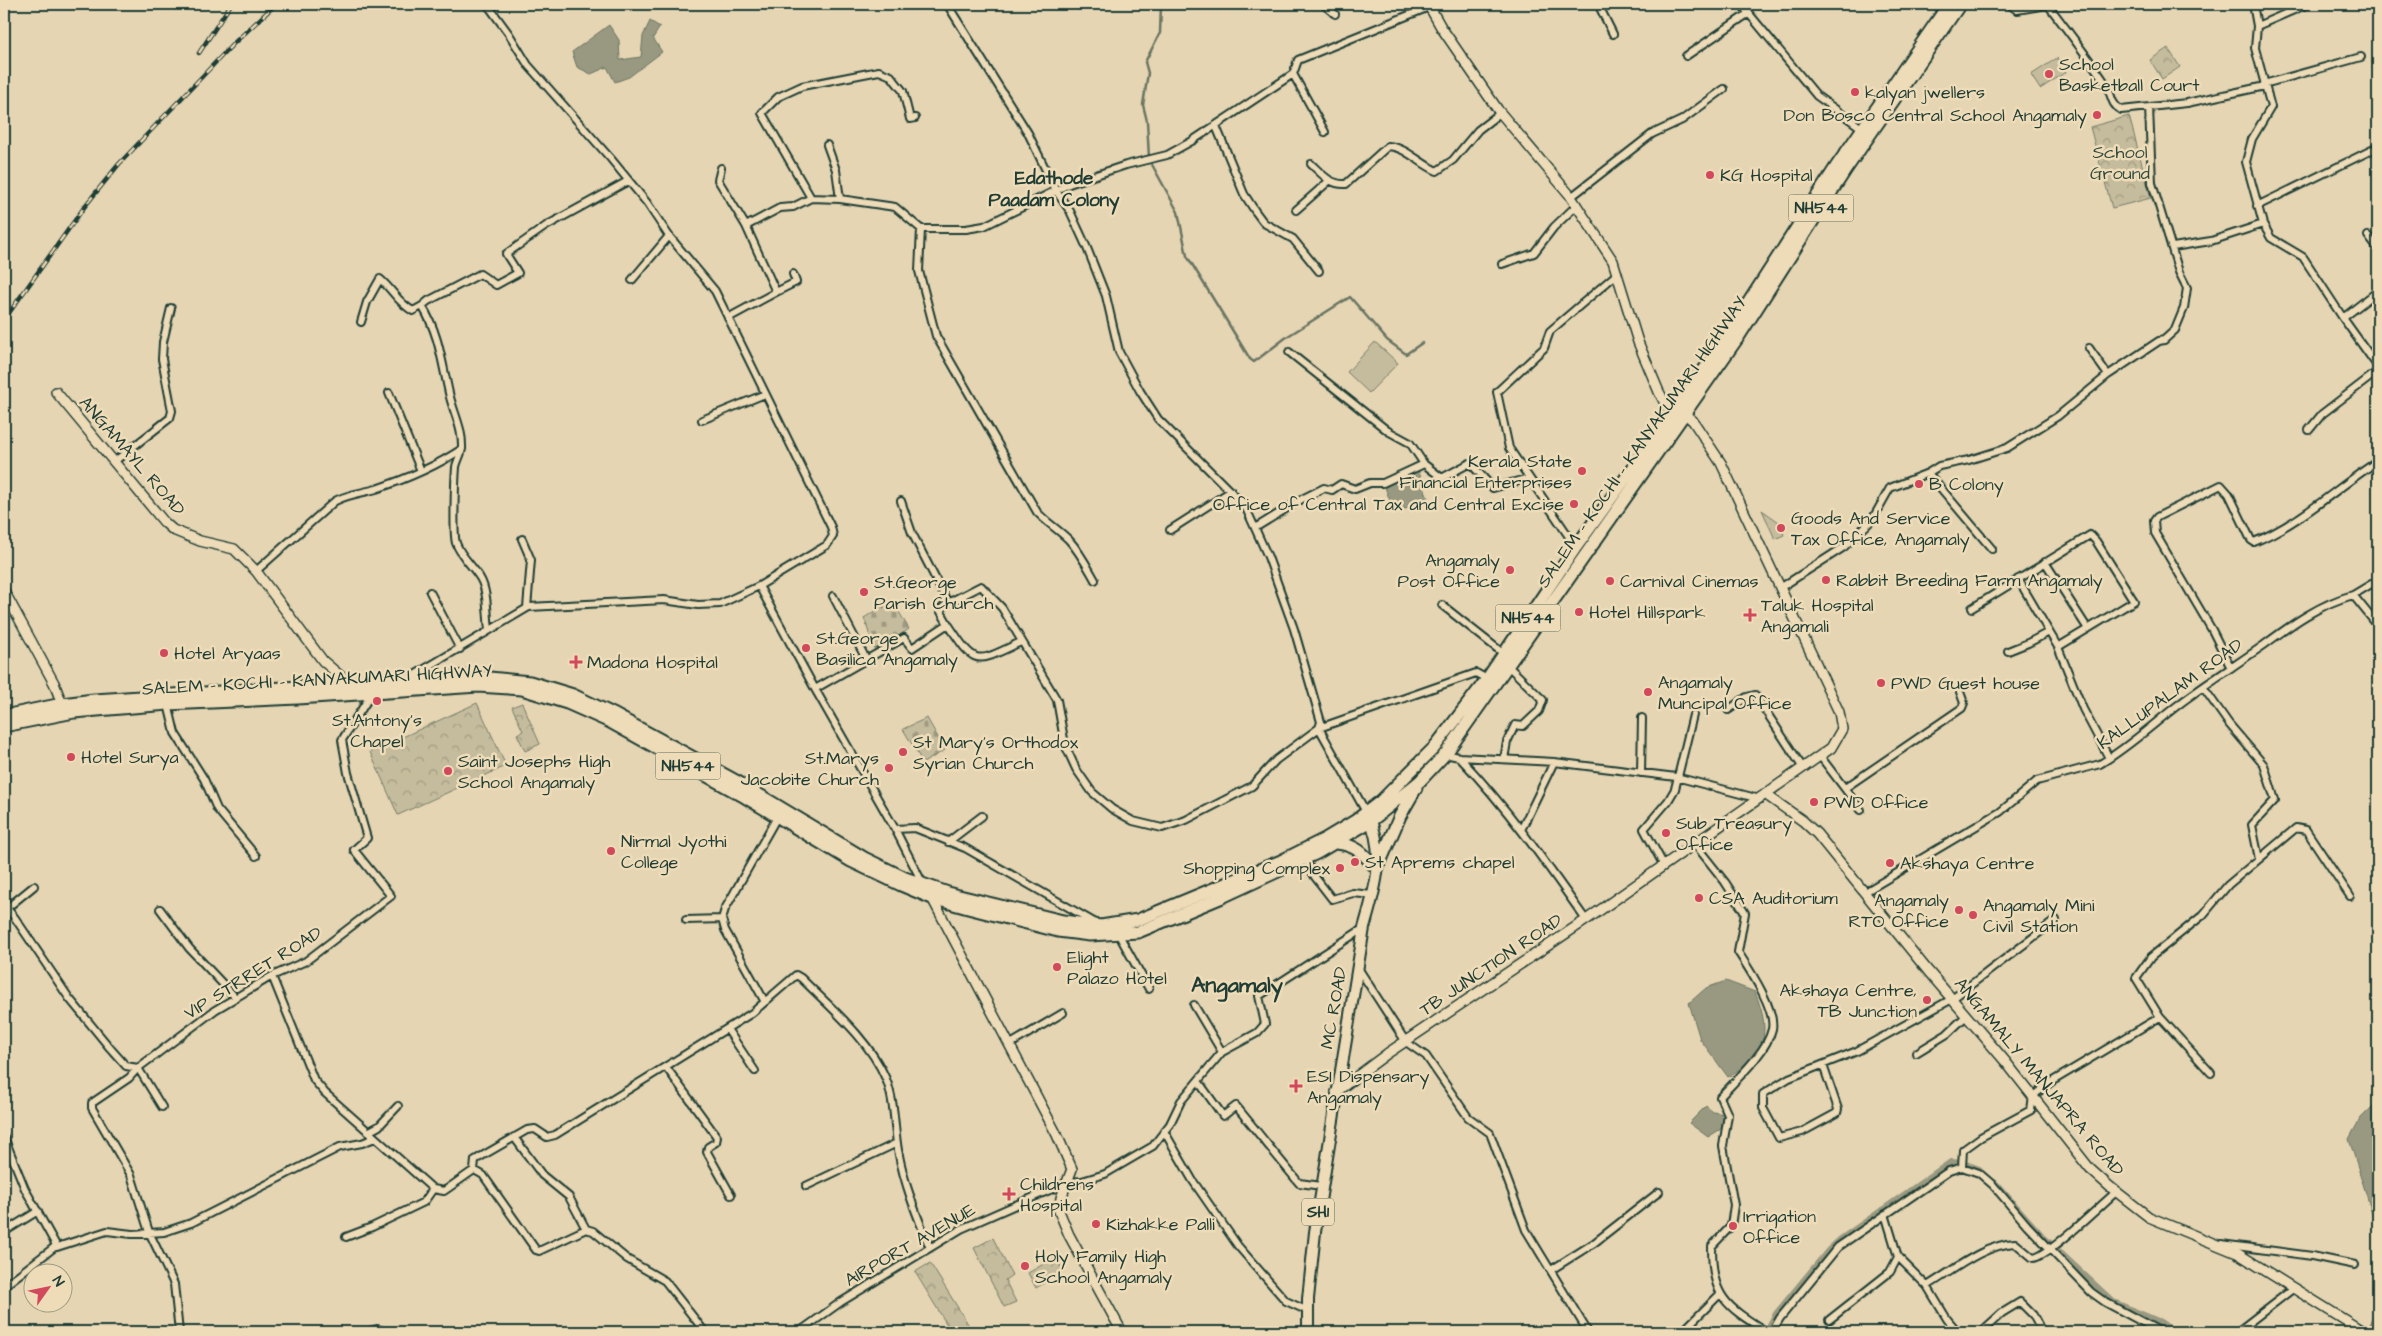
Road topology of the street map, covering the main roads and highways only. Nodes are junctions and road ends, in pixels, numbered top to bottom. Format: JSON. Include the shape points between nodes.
{"nodes":[{"id":1,"x":1949,"y":4,"type":"edge"},
{"id":2,"x":1960,"y":4,"type":"edge"},
{"id":3,"x":1429,"y":5,"type":"edge"},
{"id":4,"x":56,"y":392,"type":"dead end"},
{"id":5,"x":1678,"y":412,"type":"junction"},
{"id":6,"x":4,"y":592,"type":"edge"},
{"id":7,"x":1506,"y":660,"type":"junction"},
{"id":8,"x":354,"y":690,"type":"junction"},
{"id":9,"x":62,"y":704,"type":"junction"},
{"id":10,"x":4,"y":716,"type":"edge"},
{"id":11,"x":4,"y":726,"type":"edge"},
{"id":12,"x":1420,"y":781,"type":"junction"},
{"id":13,"x":1761,"y":796,"type":"junction"},
{"id":14,"x":1366,"y":818,"type":"junction"},
{"id":15,"x":1336,"y":843,"type":"junction"},
{"id":16,"x":1378,"y":869,"type":"junction"},
{"id":17,"x":932,"y":898,"type":"junction"},
{"id":18,"x":1336,"y":1092,"type":"junction"},
{"id":19,"x":1122,"y":1332,"type":"edge"},
{"id":20,"x":1308,"y":1332,"type":"edge"},
{"id":21,"x":2364,"y":1332,"type":"edge"}],
"edges":[{"from":1,"to":5,"type":"highway","name":"SALEM - KOCHI - KANYAKUMARI HIGHWAY","number":"NH544"},
{"from":2,"to":5,"type":"highway","name":"SALEM - KOCHI - KANYAKUMARI HIGHWAY","number":"NH544","via":[[1846,169],[1739,336]]},
{"from":3,"to":5,"type":"main road","name":"TB JUNCTION ROAD","via":[[1500,113],[1574,201],[1608,252],[1618,273],[1651,375],[1666,405]]},
{"from":4,"to":8,"type":"main road","name":"ANGAMAYL ROAD","via":[[164,522],[173,530],[200,541],[234,549],[256,571],[323,660]]},
{"from":5,"to":7,"type":"highway","name":"SALEM - KOCHI - KANYAKUMARI HIGHWAY","number":"NH544"},
{"from":5,"to":7,"type":"highway","name":"SALEM - KOCHI - KANYAKUMARI HIGHWAY","number":"NH544","via":[[1576,547]]},
{"from":5,"to":13,"type":"main road","name":"TB JUNCTION ROAD","via":[[1708,440],[1721,462],[1840,717],[1842,729],[1837,741]]},
{"from":6,"to":9,"type":"main road","via":[[54,683]]},
{"from":7,"to":12,"type":"highway","name":"SALEM - KOCHI - KANYAKUMARI HIGHWAY","number":"NH544","via":[[1445,754]]},
{"from":7,"to":14,"type":"highway","name":"SALEM - KOCHI - KANYAKUMARI HIGHWAY","number":"NH544","via":[[1487,679],[1434,748]]},
{"from":8,"to":9,"type":"highway","name":"SALEM - KOCHI - KANYAKUMARI HIGHWAY","number":"NH544"},
{"from":8,"to":11,"type":"highway","name":"SALEM - KOCHI - KANYAKUMARI HIGHWAY","number":"NH544","via":[[74,712]]},
{"from":8,"to":14,"type":"highway","name":"SALEM - KOCHI - KANYAKUMARI HIGHWAY","number":"NH544","via":[[403,681],[490,676],[530,682],[573,694],[905,878],[951,894],[1044,917],[1101,926],[1138,920]]},
{"from":8,"to":17,"type":"highway","name":"SALEM - KOCHI - KANYAKUMARI HIGHWAY","number":"NH544","via":[[372,694],[478,686],[534,692],[601,718],[851,861]]},
{"from":9,"to":10,"type":"highway","name":"SALEM - KOCHI - KANYAKUMARI HIGHWAY","number":"NH544"},
{"from":12,"to":14,"type":"highway","name":"SALEM - KOCHI - KANYAKUMARI HIGHWAY","number":"NH544"},
{"from":12,"to":16,"type":"highway","number":"SH1","via":[[1400,816]]},
{"from":13,"to":18,"type":"main road","name":"TB JUNCTION ROAD"},
{"from":13,"to":21,"type":"main road","name":"ANGAMALY MANJAPRA ROAD","via":[[1803,821],[1865,892],[2090,1169],[2149,1217],[2217,1244],[2261,1266]]},
{"from":14,"to":15,"type":"highway","name":"SALEM - KOCHI - KANYAKUMARI HIGHWAY","number":"NH544"},
{"from":14,"to":16,"type":"main road","name":"MC ROAD","number":"SH1"},
{"from":15,"to":16,"type":"highway","via":[[1364,852]]},
{"from":15,"to":17,"type":"highway","name":"SALEM - KOCHI - KANYAKUMARI HIGHWAY","number":"NH544","via":[[1142,930],[1119,935],[1090,936],[1064,932]]},
{"from":16,"to":18,"type":"main road","name":"MC ROAD","number":"SH1","via":[[1364,928]]},
{"from":17,"to":19,"type":"main road","via":[[1072,1169],[1059,1210]]},
{"from":18,"to":20,"type":"main road","name":"MC ROAD","number":"SH1","via":[[1315,1232]]}]}
